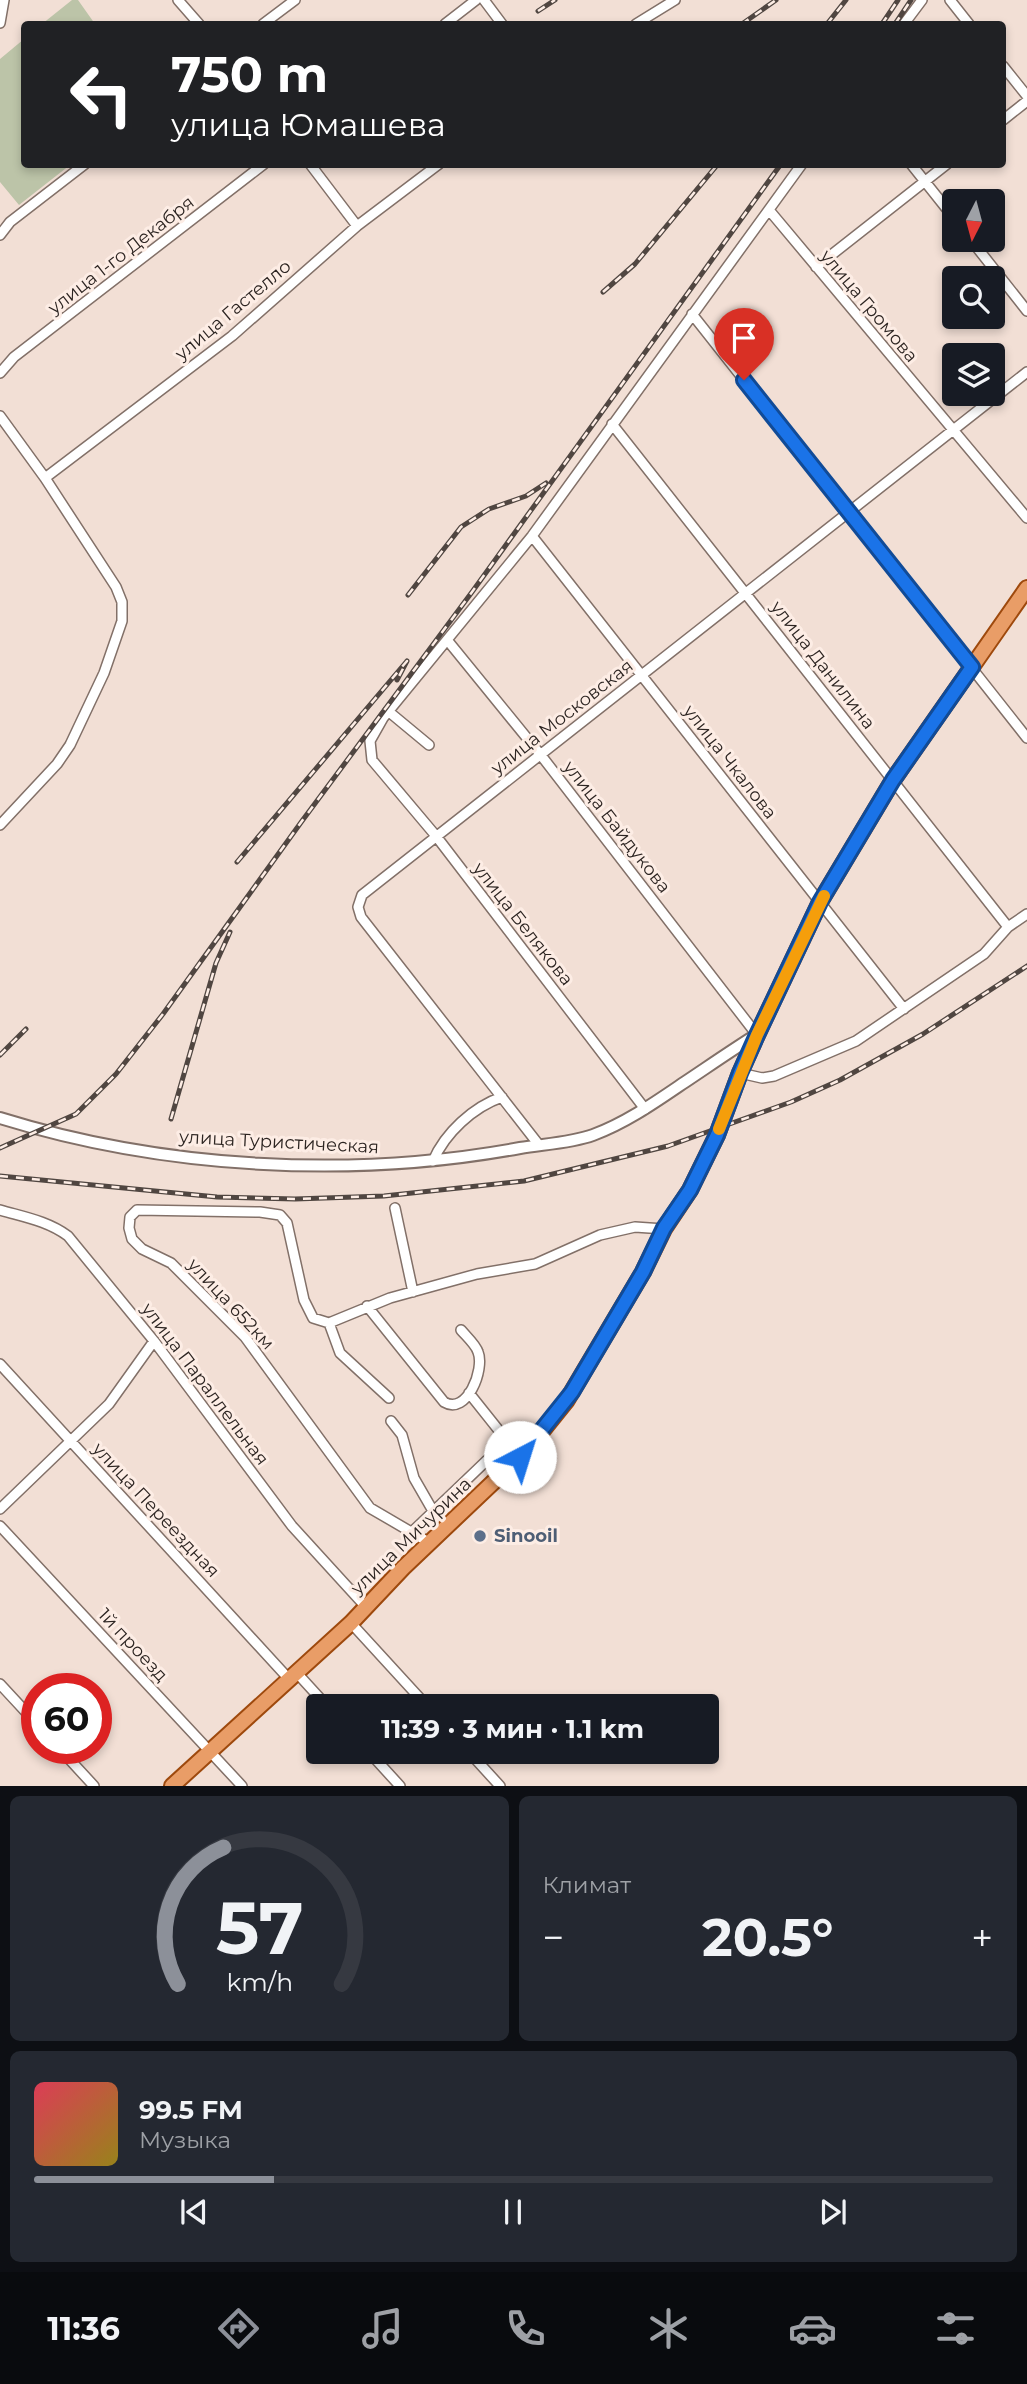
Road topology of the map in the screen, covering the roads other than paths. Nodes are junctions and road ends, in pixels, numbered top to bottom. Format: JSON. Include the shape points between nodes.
{"nodes":[{"id":1,"x":4,"y":0,"type":"edge"},
{"id":2,"x":178,"y":0,"type":"edge"},
{"id":3,"x":295,"y":0,"type":"edge"},
{"id":4,"x":476,"y":0,"type":"edge"},
{"id":5,"x":484,"y":0,"type":"edge"},
{"id":6,"x":675,"y":0,"type":"edge"},
{"id":7,"x":922,"y":0,"type":"edge"},
{"id":8,"x":950,"y":0,"type":"edge"},
{"id":9,"x":196,"y":21,"type":"edge"},
{"id":10,"x":267,"y":21,"type":"edge"},
{"id":11,"x":449,"y":21,"type":"edge"},
{"id":12,"x":500,"y":21,"type":"edge"},
{"id":13,"x":641,"y":21,"type":"edge"},
{"id":14,"x":906,"y":21,"type":"edge"},
{"id":15,"x":967,"y":21,"type":"edge"},
{"id":16,"x":0,"y":23,"type":"edge"},
{"id":17,"x":1006,"y":70,"type":"edge"},
{"id":18,"x":1027,"y":99,"type":"edge"},
{"id":19,"x":1006,"y":117,"type":"edge"},
{"id":20,"x":80,"y":168,"type":"edge"},
{"id":21,"x":259,"y":168,"type":"edge"},
{"id":22,"x":313,"y":168,"type":"edge"},
{"id":23,"x":434,"y":168,"type":"edge"},
{"id":24,"x":799,"y":168,"type":"edge"},
{"id":25,"x":914,"y":168,"type":"edge"},
{"id":26,"x":942,"y":168,"type":"edge"},
{"id":27,"x":925,"y":182,"type":"junction"},
{"id":28,"x":942,"y":203,"type":"edge"},
{"id":29,"x":769,"y":210,"type":"junction"},
{"id":30,"x":357,"y":226,"type":"junction"},
{"id":31,"x":0,"y":235,"type":"edge"},
{"id":32,"x":980,"y":252,"type":"edge"},
{"id":33,"x":816,"y":267,"type":"junction"},
{"id":34,"x":1027,"y":311,"type":"edge"},
{"id":35,"x":692,"y":314,"type":"junction"},
{"id":36,"x":1027,"y":372,"type":"edge"},
{"id":37,"x":0,"y":373,"type":"edge"},
{"id":38,"x":0,"y":416,"type":"edge"},
{"id":39,"x":612,"y":424,"type":"junction"},
{"id":40,"x":952,"y":429,"type":"junction"},
{"id":41,"x":45,"y":478,"type":"junction"},
{"id":42,"x":848,"y":512,"type":"junction"},
{"id":43,"x":1027,"y":518,"type":"edge"},
{"id":44,"x":532,"y":536,"type":"junction"},
{"id":45,"x":1027,"y":588,"type":"edge"},
{"id":46,"x":746,"y":593,"type":"junction"},
{"id":47,"x":448,"y":641,"type":"junction"},
{"id":48,"x":972,"y":667,"type":"junction"},
{"id":49,"x":642,"y":675,"type":"junction"},
{"id":50,"x":388,"y":711,"type":"junction"},
{"id":51,"x":1027,"y":738,"type":"edge"},
{"id":52,"x":429,"y":745,"type":"dead end"},
{"id":53,"x":540,"y":754,"type":"junction"},
{"id":54,"x":893,"y":780,"type":"junction"},
{"id":55,"x":0,"y":825,"type":"edge"},
{"id":56,"x":436,"y":836,"type":"junction"},
{"id":57,"x":820,"y":902,"type":"junction"},
{"id":58,"x":1027,"y":914,"type":"edge"},
{"id":59,"x":1008,"y":926,"type":"junction"},
{"id":60,"x":904,"y":1009,"type":"junction"},
{"id":61,"x":757,"y":1035,"type":"junction"},
{"id":62,"x":740,"y":1073,"type":"junction"},
{"id":63,"x":502,"y":1097,"type":"junction"},
{"id":64,"x":645,"y":1109,"type":"junction"},
{"id":65,"x":0,"y":1118,"type":"edge"},
{"id":66,"x":539,"y":1145,"type":"junction"},
{"id":67,"x":433,"y":1161,"type":"junction"},
{"id":68,"x":395,"y":1208,"type":"dead end"},
{"id":69,"x":0,"y":1210,"type":"edge"},
{"id":70,"x":664,"y":1228,"type":"junction"},
{"id":71,"x":413,"y":1292,"type":"junction"},
{"id":72,"x":368,"y":1306,"type":"junction"},
{"id":73,"x":329,"y":1323,"type":"junction"},
{"id":74,"x":461,"y":1331,"type":"dead end"},
{"id":75,"x":154,"y":1341,"type":"junction"},
{"id":76,"x":0,"y":1364,"type":"edge"},
{"id":77,"x":469,"y":1393,"type":"junction"},
{"id":78,"x":389,"y":1398,"type":"dead end"},
{"id":79,"x":391,"y":1421,"type":"dead end"},
{"id":80,"x":507,"y":1441,"type":"junction"},
{"id":81,"x":72,"y":1442,"type":"junction"},
{"id":82,"x":520,"y":1457,"type":"junction"},
{"id":83,"x":0,"y":1509,"type":"edge"},
{"id":84,"x":433,"y":1511,"type":"junction"},
{"id":85,"x":0,"y":1526,"type":"edge"},
{"id":86,"x":412,"y":1532,"type":"junction"},
{"id":87,"x":430,"y":1543,"type":"junction"},
{"id":88,"x":366,"y":1606,"type":"junction"},
{"id":89,"x":351,"y":1623,"type":"junction"},
{"id":90,"x":292,"y":1675,"type":"junction"},
{"id":91,"x":0,"y":1684,"type":"edge"},
{"id":92,"x":313,"y":1694,"type":"edge"},
{"id":93,"x":416,"y":1694,"type":"edge"},
{"id":94,"x":21,"y":1707,"type":"edge"},
{"id":95,"x":209,"y":1750,"type":"junction"},
{"id":96,"x":74,"y":1764,"type":"edge"},
{"id":97,"x":380,"y":1764,"type":"edge"},
{"id":98,"x":480,"y":1764,"type":"edge"},
{"id":99,"x":94,"y":1786,"type":"edge"},
{"id":100,"x":172,"y":1786,"type":"edge"},
{"id":101,"x":242,"y":1786,"type":"edge"},
{"id":102,"x":400,"y":1786,"type":"edge"},
{"id":103,"x":500,"y":1786,"type":"edge"}],
"edges":[{"from":1,"to":16,"type":"street"},
{"from":2,"to":9,"type":"street"},
{"from":3,"to":10,"type":"street"},
{"from":4,"to":11,"type":"street"},
{"from":5,"to":12,"type":"street"},
{"from":6,"to":13,"type":"street"},
{"from":7,"to":14,"type":"street"},
{"from":8,"to":15,"type":"street"},
{"from":17,"to":18,"type":"street"},
{"from":18,"to":19,"type":"street"},
{"from":20,"to":31,"type":"street","via":[[10,222]]},
{"from":21,"to":37,"type":"street","name":"улица 1-го Декабря","via":[[14,357]]},
{"from":22,"to":30,"type":"street"},
{"from":23,"to":30,"type":"street","name":"улица Гастелло"},
{"from":24,"to":29,"type":"street"},
{"from":25,"to":27,"type":"street"},
{"from":26,"to":27,"type":"street"},
{"from":27,"to":28,"type":"street"},
{"from":27,"to":33,"type":"street"},
{"from":29,"to":33,"type":"street","name":"улица Громова"},
{"from":29,"to":35,"type":"street"},
{"from":30,"to":41,"type":"street","name":"улица Гастелло","via":[[232,335]]},
{"from":32,"to":34,"type":"street"},
{"from":33,"to":40,"type":"street","name":"улица Громова"},
{"from":35,"to":39,"type":"street"},
{"from":35,"to":42,"type":"street"},
{"from":36,"to":40,"type":"street","name":"улица Московская"},
{"from":38,"to":41,"type":"street"},
{"from":39,"to":44,"type":"street"},
{"from":39,"to":46,"type":"street","name":"улица Данилина"},
{"from":40,"to":42,"type":"street","name":"улица Московская"},
{"from":40,"to":43,"type":"street","name":"улица Громова"},
{"from":41,"to":55,"type":"street","via":[[116,587],[122,621],[71,745]]},
{"from":42,"to":46,"type":"street","name":"улица Московская"},
{"from":42,"to":48,"type":"street"},
{"from":44,"to":47,"type":"street"},
{"from":44,"to":49,"type":"street","name":"улица Чкалова"},
{"from":45,"to":48,"type":"main road","name":"улица Мичурина"},
{"from":46,"to":49,"type":"street","name":"улица Московская"},
{"from":46,"to":54,"type":"street","name":"улица Данилина"},
{"from":47,"to":50,"type":"street"},
{"from":47,"to":53,"type":"street","name":"улица Байдукова"},
{"from":48,"to":51,"type":"street"},
{"from":48,"to":54,"type":"main road","name":"улица Мичурина"},
{"from":49,"to":53,"type":"street","name":"улица Московская"},
{"from":49,"to":57,"type":"street","name":"улица Чкалова"},
{"from":50,"to":52,"type":"street"},
{"from":50,"to":56,"type":"street","name":"улица Белякова","via":[[370,741],[372,761]]},
{"from":53,"to":56,"type":"street","name":"улица Московская"},
{"from":53,"to":61,"type":"street","name":"улица Байдукова"},
{"from":54,"to":57,"type":"main road","name":"улица Мичурина"},
{"from":54,"to":59,"type":"street","name":"улица Данилина"},
{"from":56,"to":63,"type":"street","name":"улица Московская","via":[[362,895],[358,907],[394,961]]},
{"from":56,"to":64,"type":"street","name":"улица Белякова"},
{"from":57,"to":60,"type":"street","name":"улица Чкалова"},
{"from":57,"to":61,"type":"main road","name":"улица Мичурина"},
{"from":58,"to":59,"type":"street"},
{"from":59,"to":60,"type":"street","via":[[984,954]]},
{"from":60,"to":62,"type":"street","via":[[856,1041],[774,1076]]},
{"from":61,"to":62,"type":"main road","name":"улица Мичурина"},
{"from":61,"to":64,"type":"street","name":"улица Туристическая"},
{"from":62,"to":70,"type":"main road","name":"улица Мичурина","via":[[717,1135],[690,1190]]},
{"from":63,"to":66,"type":"street","name":"улица Московская"},
{"from":63,"to":67,"type":"street","via":[[481,1105],[450,1134]]},
{"from":64,"to":66,"type":"street","name":"улица Туристическая","via":[[593,1135]]},
{"from":65,"to":67,"type":"street","name":"улица Туристическая","via":[[145,1152],[205,1159],[325,1165]]},
{"from":66,"to":67,"type":"street","name":"улица Туристическая"},
{"from":68,"to":71,"type":"street"},
{"from":69,"to":75,"type":"street","name":"улица Параллельная","via":[[38,1220],[68,1236]]},
{"from":70,"to":71,"type":"street","via":[[635,1227],[600,1235],[535,1264]]},
{"from":70,"to":82,"type":"main road","name":"улица Мичурина","via":[[572,1392]]},
{"from":71,"to":72,"type":"street"},
{"from":72,"to":73,"type":"street"},
{"from":72,"to":77,"type":"street","via":[[444,1402],[457,1404]]},
{"from":73,"to":78,"type":"street","name":"улица 652км","via":[[340,1353]]},
{"from":73,"to":86,"type":"street","name":"улица 652км","via":[[313,1318],[303,1300],[288,1223],[280,1215],[137,1210],[130,1217],[132,1239],[172,1263],[245,1337],[370,1508]]},
{"from":74,"to":77,"type":"street","via":[[478,1350],[480,1362]]},
{"from":75,"to":81,"type":"street","via":[[109,1404]]},
{"from":75,"to":88,"type":"street","name":"улица Параллельная","via":[[292,1526]]},
{"from":76,"to":81,"type":"street","name":"улица Переездная"},
{"from":77,"to":80,"type":"street"},
{"from":79,"to":84,"type":"street","via":[[402,1435],[414,1478]]},
{"from":80,"to":82,"type":"street"},
{"from":80,"to":84,"type":"street"},
{"from":81,"to":83,"type":"street"},
{"from":81,"to":90,"type":"street","name":"улица Переездная"},
{"from":82,"to":87,"type":"main road","name":"улица Мичурина"},
{"from":84,"to":86,"type":"street"},
{"from":85,"to":95,"type":"street","name":"1й проезд"},
{"from":86,"to":87,"type":"street","name":"улица 652км"},
{"from":87,"to":88,"type":"main road","name":"улица Мичурина"},
{"from":88,"to":89,"type":"main road","name":"улица Мичурина"},
{"from":89,"to":90,"type":"main road","name":"улица Мичурина"},
{"from":89,"to":93,"type":"street"},
{"from":90,"to":92,"type":"street","name":"улица Переездная"},
{"from":90,"to":95,"type":"main road","name":"улица Мичурина"},
{"from":91,"to":94,"type":"street"},
{"from":95,"to":100,"type":"main road","name":"улица Мичурина"},
{"from":95,"to":101,"type":"street","name":"1й проезд"},
{"from":96,"to":99,"type":"street"},
{"from":97,"to":102,"type":"street"},
{"from":98,"to":103,"type":"street"}]}
